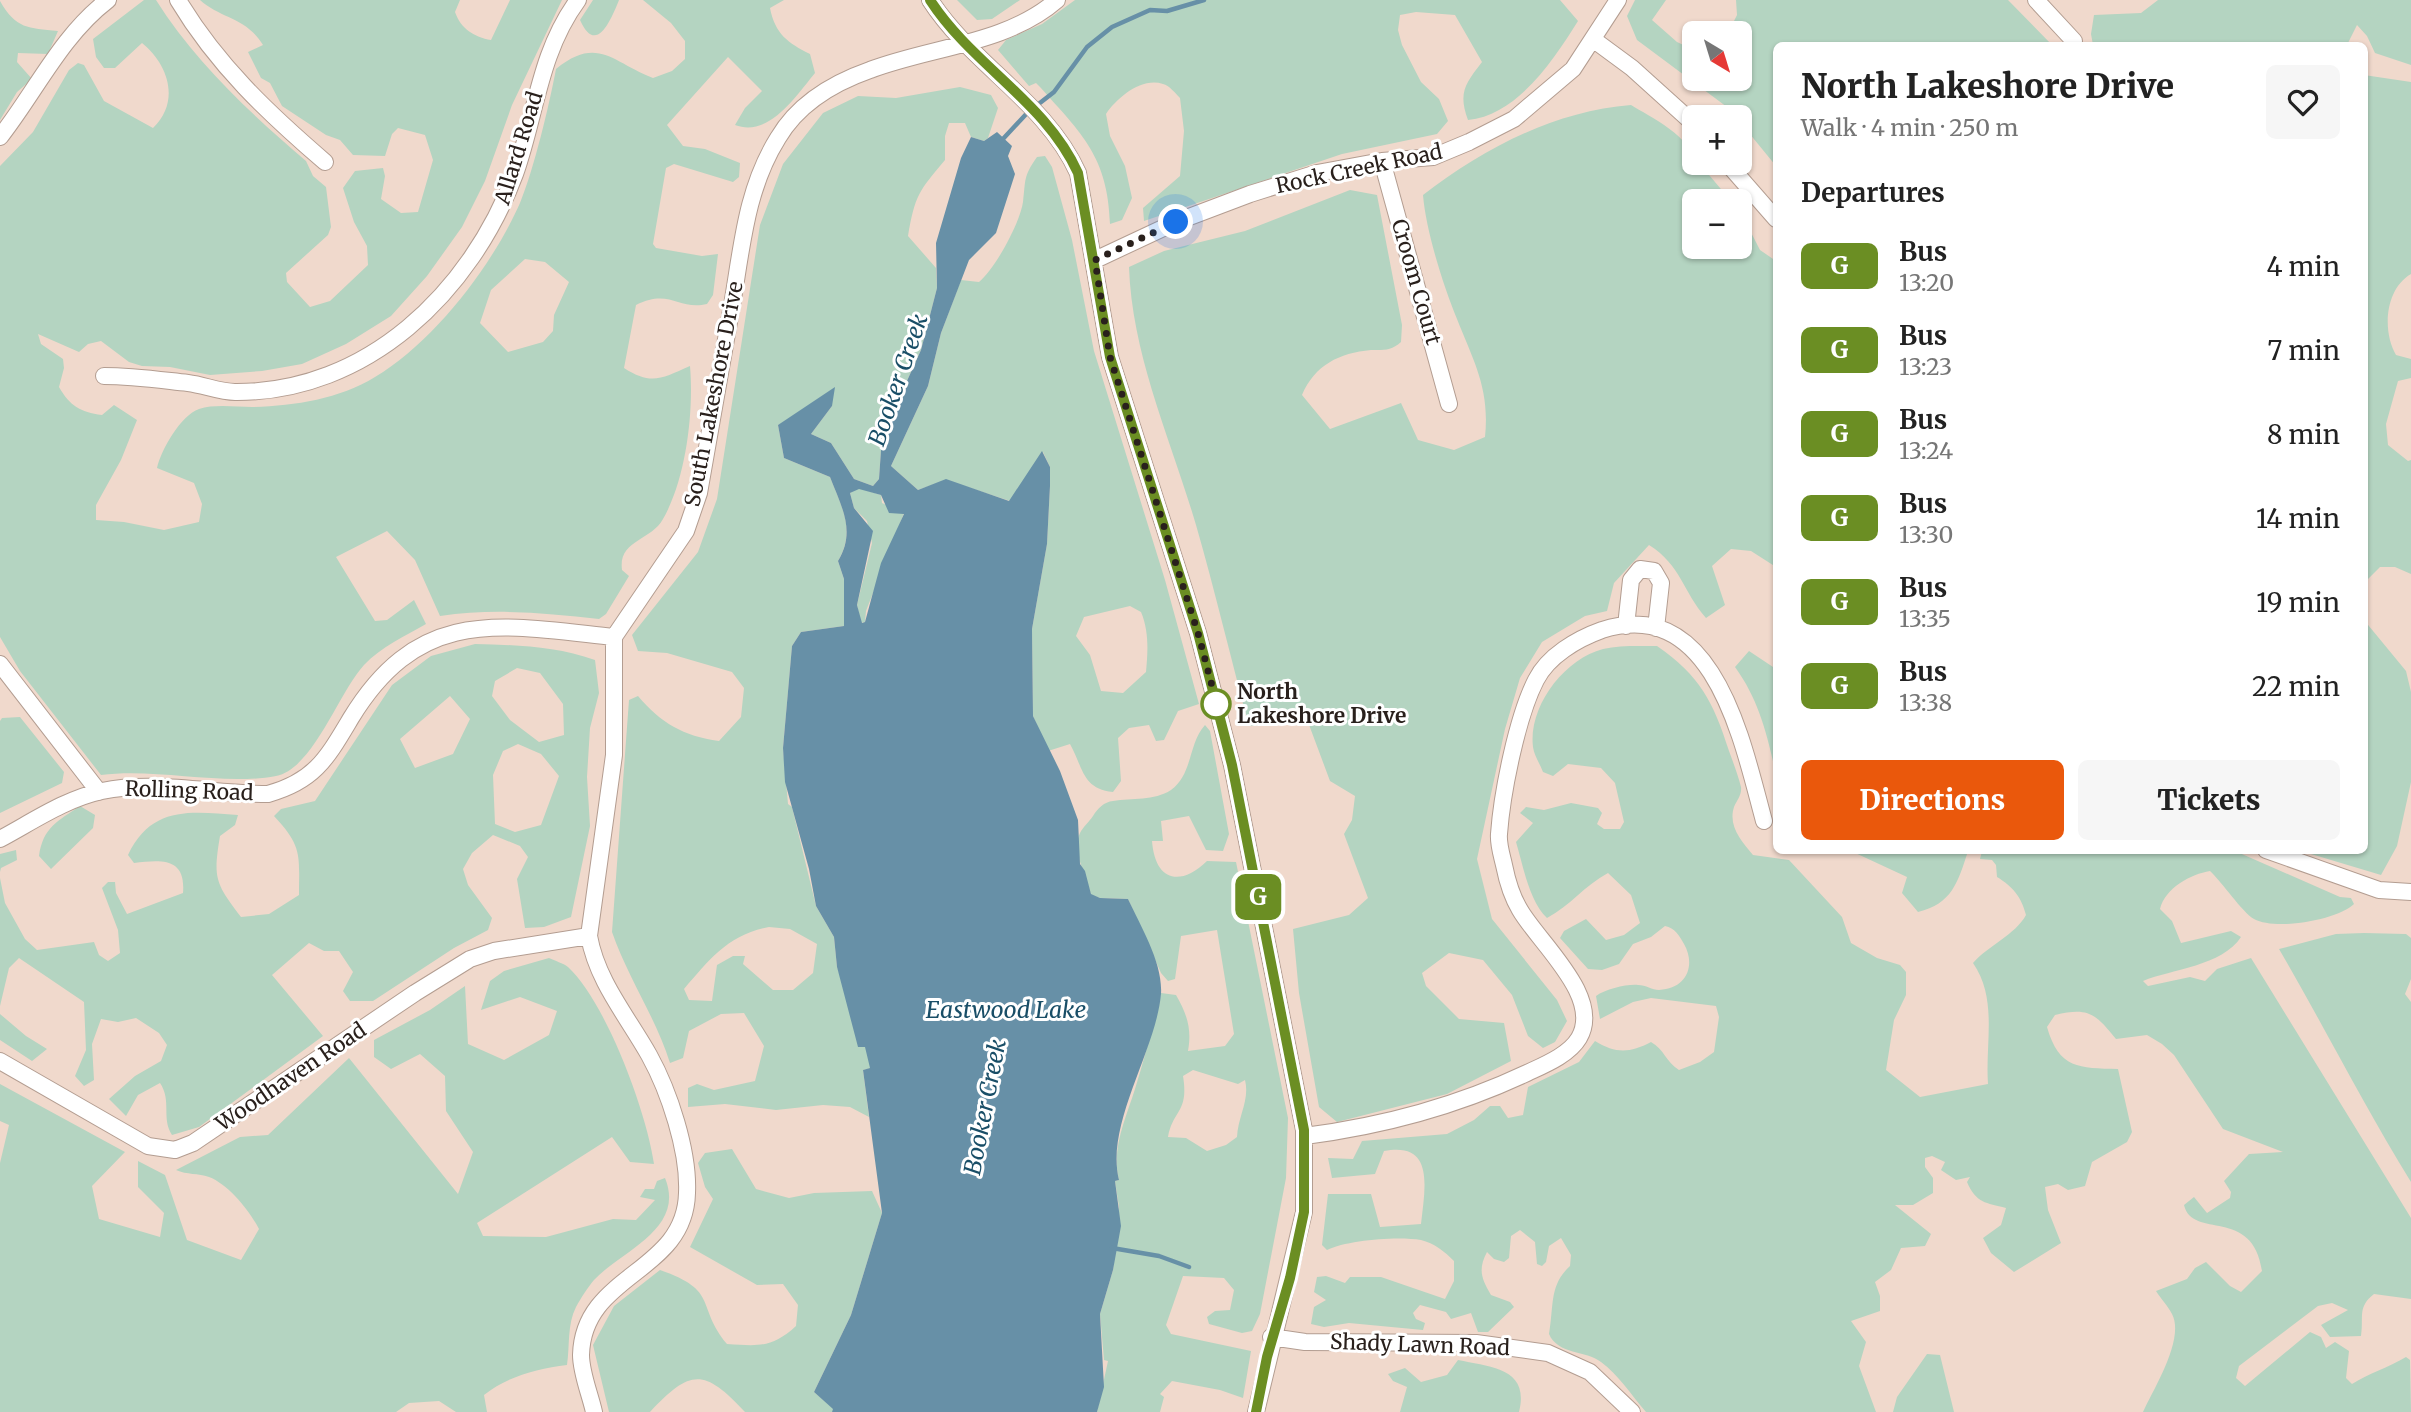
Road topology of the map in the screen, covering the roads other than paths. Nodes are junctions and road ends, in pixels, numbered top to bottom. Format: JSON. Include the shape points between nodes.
{"nodes":[{"id":1,"x":108,"y":0,"type":"edge"},
{"id":2,"x":178,"y":0,"type":"edge"},
{"id":3,"x":578,"y":0,"type":"edge"},
{"id":4,"x":930,"y":0,"type":"edge"},
{"id":5,"x":1057,"y":0,"type":"edge"},
{"id":6,"x":1618,"y":0,"type":"edge"},
{"id":7,"x":2036,"y":0,"type":"edge"},
{"id":8,"x":1594,"y":40,"type":"junction"},
{"id":9,"x":2074,"y":41,"type":"dead end"},
{"id":10,"x":963,"y":43,"type":"junction"},
{"id":11,"x":1682,"y":113,"type":"edge"},
{"id":12,"x":0,"y":137,"type":"edge"},
{"id":13,"x":1382,"y":161,"type":"junction"},
{"id":14,"x":325,"y":162,"type":"dead end"},
{"id":15,"x":1738,"y":175,"type":"edge"},
{"id":16,"x":1773,"y":216,"type":"edge"},
{"id":17,"x":1095,"y":260,"type":"junction"},
{"id":18,"x":104,"y":376,"type":"dead end"},
{"id":19,"x":1449,"y":404,"type":"dead end"},
{"id":20,"x":1626,"y":626,"type":"junction"},
{"id":21,"x":1656,"y":628,"type":"junction"},
{"id":22,"x":614,"y":637,"type":"junction"},
{"id":23,"x":0,"y":664,"type":"edge"},
{"id":24,"x":99,"y":792,"type":"junction"},
{"id":25,"x":1765,"y":821,"type":"dead end"},
{"id":26,"x":0,"y":839,"type":"edge"},
{"id":27,"x":2277,"y":854,"type":"edge"},
{"id":28,"x":2411,"y":892,"type":"edge"},
{"id":29,"x":589,"y":936,"type":"junction"},
{"id":30,"x":0,"y":1061,"type":"edge"},
{"id":31,"x":1304,"y":1136,"type":"junction"},
{"id":32,"x":1271,"y":1337,"type":"junction"},
{"id":33,"x":594,"y":1412,"type":"edge"},
{"id":34,"x":1256,"y":1412,"type":"edge"},
{"id":35,"x":1632,"y":1412,"type":"edge"}],
"edges":[{"from":1,"to":12,"type":"street","via":[[77,26]]},
{"from":2,"to":14,"type":"street","via":[[219,61],[262,108]]},
{"from":3,"to":18,"type":"street","name":"Allard Road","via":[[544,65],[516,171],[496,220],[449,290],[413,325],[352,365],[303,384],[268,391],[232,392],[148,376]]},
{"from":4,"to":10,"type":"street"},
{"from":5,"to":10,"type":"street","name":"South Lakeshore Drive","via":[[1020,22]]},
{"from":6,"to":8,"type":"street","name":"Rock Creek Road"},
{"from":7,"to":9,"type":"street"},
{"from":8,"to":11,"type":"street"},
{"from":8,"to":13,"type":"street","name":"Rock Creek Road","via":[[1573,69],[1514,119],[1433,157]]},
{"from":10,"to":17,"type":"street","via":[[1022,97],[1070,157],[1078,173]]},
{"from":10,"to":22,"type":"street","name":"South Lakeshore Drive","via":[[902,57],[848,78],[810,101],[778,137],[752,190],[699,493],[686,531]]},
{"from":13,"to":17,"type":"street","name":"Rock Creek Road","via":[[1317,173],[1250,194]]},
{"from":13,"to":19,"type":"street","name":"Croom Court"},
{"from":15,"to":16,"type":"street"},
{"from":17,"to":31,"type":"street","via":[[1110,357],[1198,633],[1232,765]]},
{"from":20,"to":21,"type":"street"},
{"from":20,"to":21,"type":"street","via":[[1631,580],[1640,569],[1648,569],[1661,583]]},
{"from":20,"to":31,"type":"street","via":[[1572,643],[1536,678],[1522,718],[1499,837],[1519,909],[1577,988],[1584,1006],[1580,1037],[1567,1051],[1538,1068],[1438,1110],[1360,1129]]},
{"from":21,"to":25,"type":"street","via":[[1685,643],[1708,666],[1727,701]]},
{"from":22,"to":24,"type":"street","name":"Rolling Road","via":[[482,626],[426,644],[400,660],[378,683],[317,769],[289,788],[268,794],[128,788]]},
{"from":22,"to":29,"type":"street","name":"South Lakeshore Drive","via":[[614,755]]},
{"from":23,"to":24,"type":"street"},
{"from":24,"to":26,"type":"street","name":"Rolling Road","via":[[62,805]]},
{"from":27,"to":28,"type":"street","via":[[2379,890]]},
{"from":29,"to":30,"type":"street","name":"Woodhaven Road","via":[[494,951],[470,960],[226,1123],[175,1150],[148,1146]]},
{"from":29,"to":33,"type":"street","name":"South Lakeshore Drive","via":[[602,977],[663,1084],[688,1190],[686,1209],[672,1241],[610,1292],[588,1321],[581,1357]]},
{"from":31,"to":32,"type":"street","via":[[1304,1212]]},
{"from":32,"to":34,"type":"street"},
{"from":32,"to":35,"type":"street","name":"Shady Lawn Road","via":[[1305,1342],[1476,1343],[1548,1353],[1590,1372]]}]}
